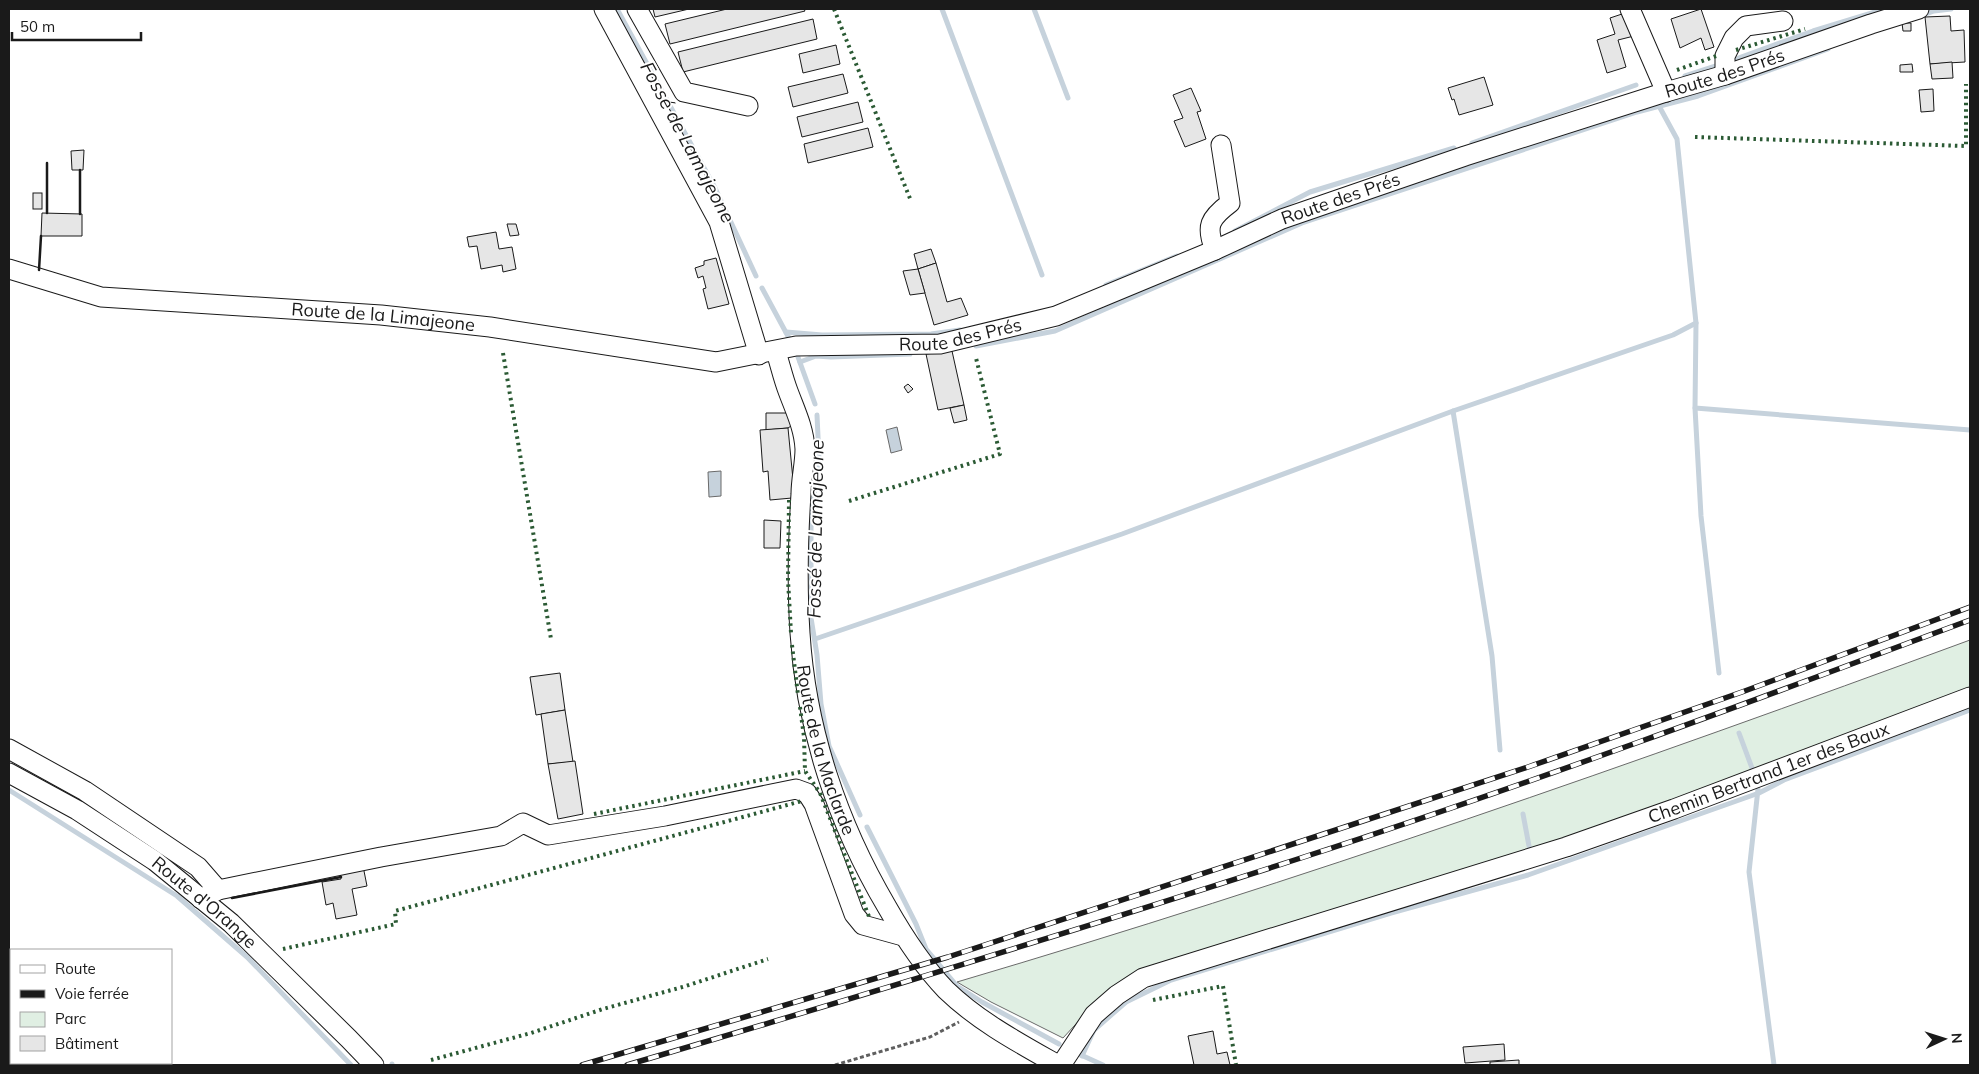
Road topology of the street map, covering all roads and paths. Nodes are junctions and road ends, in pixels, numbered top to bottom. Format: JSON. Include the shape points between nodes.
{"nodes":[{"id":1,"x":604,"y":9,"type":"edge"},
{"id":2,"x":637,"y":9,"type":"edge"},
{"id":3,"x":1630,"y":9,"type":"edge"},
{"id":4,"x":1919,"y":9,"type":"edge"},
{"id":5,"x":1783,"y":21,"type":"dead end"},
{"id":6,"x":1725,"y":75,"type":"junction"},
{"id":7,"x":1666,"y":92,"type":"junction"},
{"id":8,"x":748,"y":106,"type":"dead end"},
{"id":9,"x":1221,"y":145,"type":"dead end"},
{"id":10,"x":1214,"y":250,"type":"junction"},
{"id":11,"x":9,"y":269,"type":"edge"},
{"id":12,"x":768,"y":353,"type":"junction"},
{"id":13,"x":1970,"y":697,"type":"edge"},
{"id":14,"x":9,"y":749,"type":"edge"},
{"id":15,"x":9,"y":773,"type":"edge"},
{"id":16,"x":218,"y":890,"type":"junction"},
{"id":17,"x":201,"y":899,"type":"junction"},
{"id":18,"x":903,"y":936,"type":"junction"},
{"id":19,"x":973,"y":1013,"type":"junction"},
{"id":20,"x":374,"y":1065,"type":"edge"},
{"id":21,"x":835,"y":1065,"type":"edge"},
{"id":22,"x":1059,"y":1065,"type":"edge"}],
"edges":[{"from":1,"to":12,"type":"street","name":"Route de la Maclarde","via":[[719,222]]},
{"from":2,"to":8,"type":"street","via":[[684,92]]},
{"from":3,"to":7,"type":"street"},
{"from":4,"to":6,"type":"street","name":"Route des Prés"},
{"from":5,"to":6,"type":"street","via":[[1746,26],[1734,38],[1725,56]]},
{"from":6,"to":7,"type":"street","name":"Route des Prés"},
{"from":7,"to":10,"type":"street","name":"Route des Prés","via":[[1282,219]]},
{"from":9,"to":10,"type":"street","via":[[1230,203],[1214,215],[1209,235]]},
{"from":10,"to":12,"type":"street","name":"Route des Prés","via":[[1056,316],[940,344],[796,346]]},
{"from":11,"to":12,"type":"street","name":"Route de la Limajeone","via":[[101,297],[381,315],[490,327],[716,362]]},
{"from":12,"to":18,"type":"street","name":"Route de la Maclarde","via":[[800,418],[805,448],[798,564],[800,634],[808,704],[825,770],[842,814],[868,875]]},
{"from":13,"to":22,"type":"street","name":"Chemin Bertrand 1er des Baux","via":[[1566,847],[1143,978],[1094,1015]]},
{"from":14,"to":16,"type":"street","via":[[85,791],[190,861]]},
{"from":15,"to":17,"type":"street","name":"Route d'Orange","via":[[85,815],[155,861]]},
{"from":16,"to":17,"type":"street"},
{"from":16,"to":18,"type":"street","via":[[501,836],[523,822],[548,835],[665,816],[796,789],[807,793],[814,804],[854,914],[863,925]]},
{"from":17,"to":20,"type":"street","name":"Route d'Orange","via":[[237,929]]},
{"from":18,"to":19,"type":"street","name":"Route de la Maclarde","via":[[947,991]]},
{"from":19,"to":21,"type":"path","via":[[930,1037]]},
{"from":19,"to":22,"type":"street","name":"Route de la Maclarde"}]}
